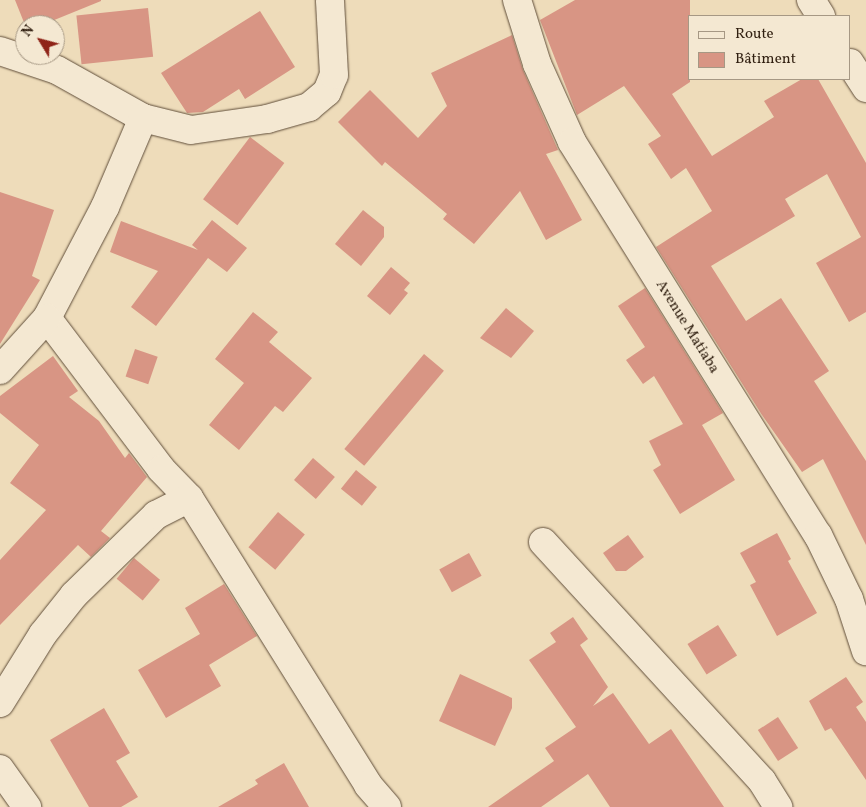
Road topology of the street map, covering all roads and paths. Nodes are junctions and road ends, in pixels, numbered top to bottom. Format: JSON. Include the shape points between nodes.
{"nodes":[{"id":1,"x":330,"y":0,"type":"edge"},
{"id":2,"x":517,"y":0,"type":"edge"},
{"id":3,"x":811,"y":0,"type":"edge"},
{"id":4,"x":820,"y":15,"type":"edge"},
{"id":5,"x":0,"y":51,"type":"edge"},
{"id":6,"x":851,"y":65,"type":"edge"},
{"id":7,"x":866,"y":88,"type":"edge"},
{"id":8,"x":143,"y":118,"type":"junction"},
{"id":9,"x":47,"y":318,"type":"junction"},
{"id":10,"x":0,"y":370,"type":"edge"},
{"id":11,"x":189,"y":498,"type":"junction"},
{"id":12,"x":543,"y":542,"type":"dead end"},
{"id":13,"x":866,"y":651,"type":"edge"},
{"id":14,"x":0,"y":704,"type":"edge"},
{"id":15,"x":0,"y":769,"type":"edge"},
{"id":16,"x":27,"y":807,"type":"edge"},
{"id":17,"x":387,"y":807,"type":"edge"},
{"id":18,"x":778,"y":807,"type":"edge"}],
"edges":[{"from":1,"to":8,"type":"street","via":[[334,75],[327,92],[309,107],[266,119],[191,130]]},
{"from":2,"to":13,"type":"street","name":"Avenue Matiaba","via":[[537,64],[572,142],[818,535],[849,598]]},
{"from":3,"to":4,"type":"street"},
{"from":5,"to":8,"type":"street","via":[[57,70]]},
{"from":6,"to":7,"type":"street"},
{"from":8,"to":9,"type":"street","via":[[105,207]]},
{"from":9,"to":10,"type":"street"},
{"from":9,"to":11,"type":"street","via":[[161,469]]},
{"from":11,"to":14,"type":"street","via":[[156,515],[74,595],[43,634]]},
{"from":11,"to":17,"type":"street","via":[[368,785]]},
{"from":12,"to":18,"type":"street","via":[[762,781]]},
{"from":15,"to":16,"type":"street"}]}
